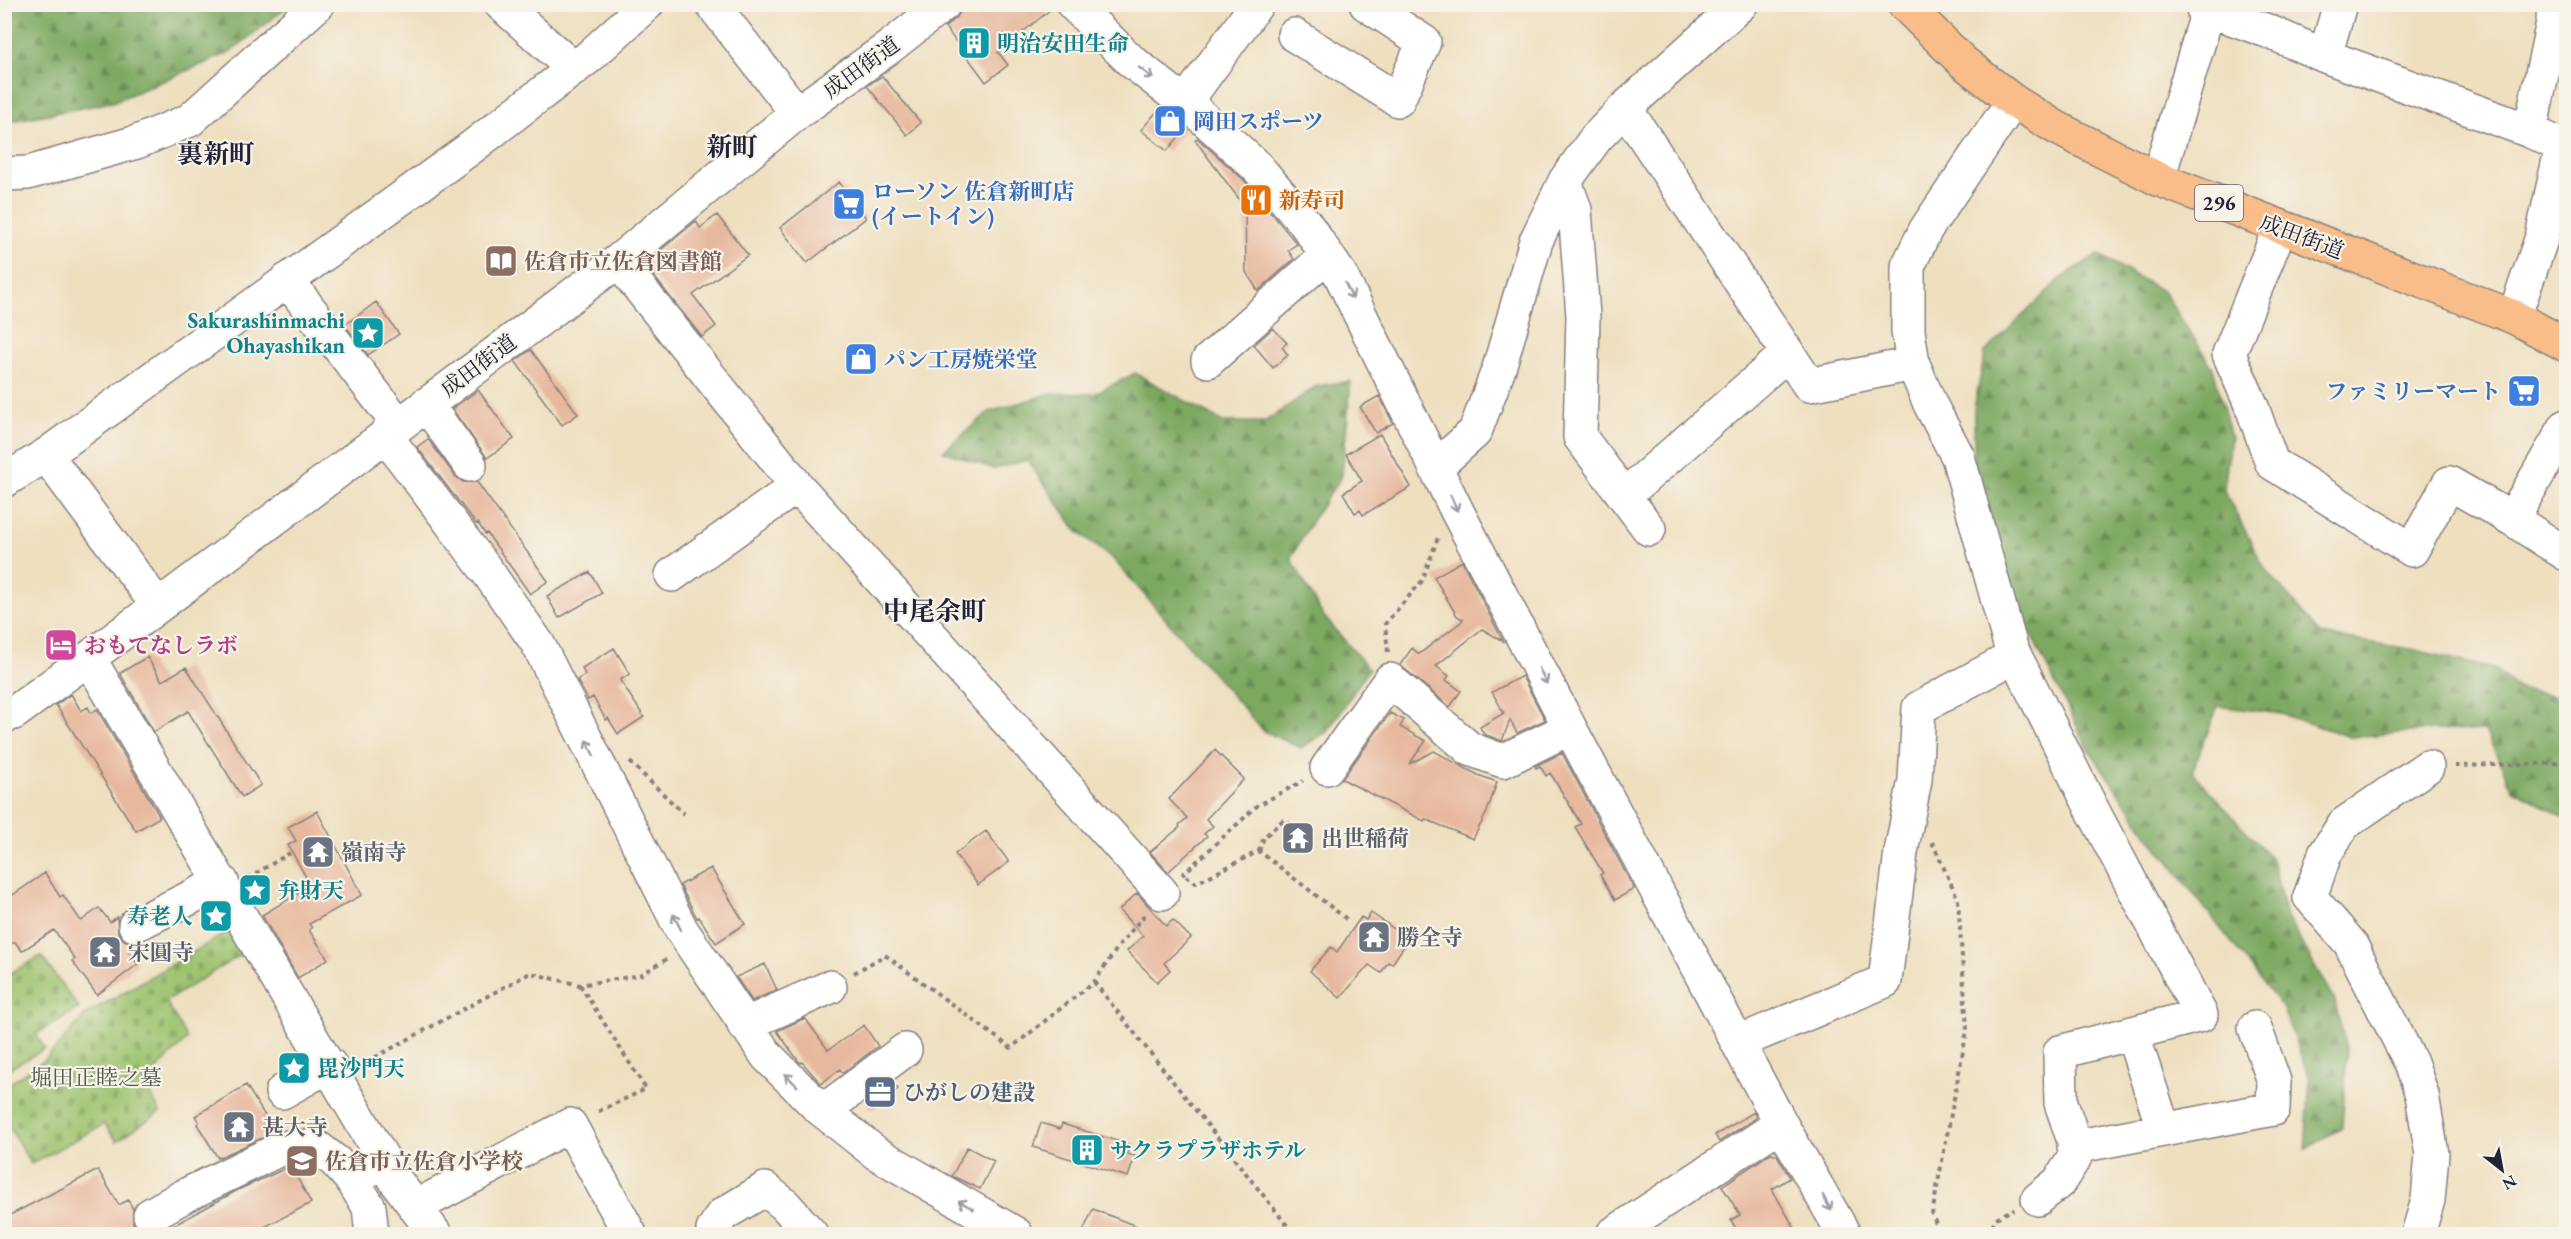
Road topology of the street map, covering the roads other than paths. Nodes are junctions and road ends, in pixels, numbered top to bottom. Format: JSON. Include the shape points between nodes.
{"nodes":[{"id":1,"x":318,"y":4,"type":"edge"},
{"id":2,"x":501,"y":4,"type":"edge"},
{"id":3,"x":647,"y":4,"type":"edge"},
{"id":4,"x":712,"y":4,"type":"edge"},
{"id":5,"x":944,"y":4,"type":"edge"},
{"id":6,"x":1073,"y":4,"type":"edge"},
{"id":7,"x":1257,"y":4,"type":"edge"},
{"id":8,"x":1366,"y":4,"type":"edge"},
{"id":9,"x":1741,"y":4,"type":"edge"},
{"id":10,"x":1904,"y":4,"type":"edge"},
{"id":11,"x":2340,"y":4,"type":"edge"},
{"id":12,"x":2554,"y":4,"type":"edge"},
{"id":13,"x":2203,"y":6,"type":"edge"},
{"id":14,"x":2274,"y":18,"type":"edge"},
{"id":15,"x":1294,"y":35,"type":"dead end"},
{"id":16,"x":2325,"y":56,"type":"junction"},
{"id":17,"x":574,"y":69,"type":"junction"},
{"id":18,"x":2013,"y":101,"type":"junction"},
{"id":19,"x":1185,"y":103,"type":"junction"},
{"id":20,"x":1625,"y":108,"type":"junction"},
{"id":21,"x":797,"y":113,"type":"junction"},
{"id":22,"x":2530,"y":131,"type":"junction"},
{"id":23,"x":4,"y":174,"type":"edge"},
{"id":24,"x":2158,"y":179,"type":"junction"},
{"id":25,"x":1565,"y":181,"type":"junction"},
{"id":26,"x":2280,"y":228,"type":"junction"},
{"id":27,"x":1327,"y":255,"type":"junction"},
{"id":28,"x":618,"y":261,"type":"junction"},
{"id":29,"x":287,"y":280,"type":"junction"},
{"id":30,"x":2514,"y":317,"type":"junction"},
{"id":31,"x":2566,"y":345,"type":"edge"},
{"id":32,"x":1787,"y":354,"type":"junction"},
{"id":33,"x":1209,"y":361,"type":"dead end"},
{"id":34,"x":1913,"y":364,"type":"junction"},
{"id":35,"x":426,"y":404,"type":"junction"},
{"id":36,"x":2566,"y":426,"type":"edge"},
{"id":37,"x":392,"y":430,"type":"junction"},
{"id":38,"x":46,"y":455,"type":"junction"},
{"id":39,"x":470,"y":465,"type":"dead end"},
{"id":40,"x":1437,"y":466,"type":"junction"},
{"id":41,"x":4,"y":481,"type":"edge"},
{"id":42,"x":797,"y":486,"type":"junction"},
{"id":43,"x":1624,"y":496,"type":"junction"},
{"id":44,"x":2512,"y":519,"type":"junction"},
{"id":45,"x":1649,"y":529,"type":"dead end"},
{"id":46,"x":2566,"y":554,"type":"edge"},
{"id":47,"x":672,"y":575,"type":"dead end"},
{"id":48,"x":158,"y":606,"type":"junction"},
{"id":49,"x":2015,"y":656,"type":"junction"},
{"id":50,"x":89,"y":657,"type":"junction"},
{"id":51,"x":4,"y":716,"type":"edge"},
{"id":52,"x":1570,"y":728,"type":"junction"},
{"id":53,"x":2427,"y":767,"type":"road end"},
{"id":54,"x":1327,"y":768,"type":"dead end"},
{"id":55,"x":1172,"y":884,"type":"road end"},
{"id":56,"x":224,"y":886,"type":"junction"},
{"id":57,"x":135,"y":925,"type":"dead end"},
{"id":58,"x":830,"y":987,"type":"road end"},
{"id":59,"x":744,"y":1025,"type":"junction"},
{"id":60,"x":2255,"y":1028,"type":"dead end"},
{"id":61,"x":2132,"y":1033,"type":"junction"},
{"id":62,"x":1739,"y":1042,"type":"junction"},
{"id":63,"x":905,"y":1050,"type":"dead end"},
{"id":64,"x":334,"y":1071,"type":"junction"},
{"id":65,"x":282,"y":1092,"type":"dead end"},
{"id":66,"x":823,"y":1111,"type":"junction"},
{"id":67,"x":1781,"y":1124,"type":"junction"},
{"id":68,"x":2164,"y":1130,"type":"junction"},
{"id":69,"x":2074,"y":1147,"type":"junction"},
{"id":70,"x":385,"y":1161,"type":"junction"},
{"id":71,"x":352,"y":1180,"type":"junction"},
{"id":72,"x":2038,"y":1199,"type":"road end"},
{"id":73,"x":415,"y":1207,"type":"junction"},
{"id":74,"x":150,"y":1215,"type":"dead end"},
{"id":75,"x":1659,"y":1222,"type":"edge"},
{"id":76,"x":710,"y":1233,"type":"edge"},
{"id":77,"x":372,"y":1234,"type":"edge"},
{"id":78,"x":435,"y":1234,"type":"edge"},
{"id":79,"x":630,"y":1234,"type":"edge"},
{"id":80,"x":811,"y":1234,"type":"edge"},
{"id":81,"x":1016,"y":1234,"type":"edge"},
{"id":82,"x":1613,"y":1234,"type":"edge"},
{"id":83,"x":1844,"y":1234,"type":"edge"},
{"id":84,"x":2418,"y":1234,"type":"edge"}],
"edges":[{"from":1,"to":23,"type":"street","via":[[190,120],[137,142],[28,173]]},
{"from":2,"to":17,"type":"street"},
{"from":3,"to":17,"type":"street"},
{"from":4,"to":21,"type":"street"},
{"from":5,"to":21,"type":"street","name":"成田街道"},
{"from":6,"to":19,"type":"street","one_way":true,"via":[[1130,60]]},
{"from":7,"to":19,"type":"street"},
{"from":8,"to":15,"type":"street","via":[[1424,42],[1398,100]]},
{"from":9,"to":20,"type":"street"},
{"from":10,"to":18,"type":"highway","name":"成田街道","number":"296","via":[[1963,62]]},
{"from":11,"to":16,"type":"street"},
{"from":12,"to":22,"type":"street"},
{"from":13,"to":14,"type":"street"},
{"from":13,"to":24,"type":"street","via":[[2205,21]]},
{"from":14,"to":16,"type":"street"},
{"from":16,"to":22,"type":"street"},
{"from":17,"to":29,"type":"street"},
{"from":18,"to":24,"type":"highway","name":"成田街道","number":"296"},
{"from":18,"to":34,"type":"street","via":[[1926,229],[1908,266],[1908,331]]},
{"from":19,"to":27,"type":"street","via":[[1257,167]]},
{"from":20,"to":25,"type":"street","via":[[1596,138]]},
{"from":20,"to":32,"type":"street"},
{"from":21,"to":28,"type":"street","name":"成田街道"},
{"from":22,"to":30,"type":"street","via":[[2562,146],[2542,237]]},
{"from":24,"to":26,"type":"highway","name":"成田街道","number":"296"},
{"from":25,"to":40,"type":"street","via":[[1536,241],[1499,368],[1475,432]]},
{"from":25,"to":43,"type":"street","via":[[1575,210],[1583,316],[1580,437]]},
{"from":26,"to":30,"type":"highway","name":"成田街道","number":"296"},
{"from":26,"to":44,"type":"street","via":[[2229,354],[2272,463],[2412,550],[2449,483]]},
{"from":27,"to":33,"type":"street"},
{"from":27,"to":40,"type":"street","one_way":true},
{"from":28,"to":35,"type":"street","name":"成田街道"},
{"from":28,"to":42,"type":"street"},
{"from":29,"to":37,"type":"street"},
{"from":29,"to":38,"type":"street"},
{"from":30,"to":31,"type":"highway","name":"成田街道","number":"296"},
{"from":32,"to":34,"type":"street","via":[[1809,385]]},
{"from":32,"to":43,"type":"street"},
{"from":34,"to":49,"type":"street","via":[[1958,457]]},
{"from":35,"to":37,"type":"street","name":"成田街道"},
{"from":35,"to":39,"type":"street"},
{"from":36,"to":44,"type":"street"},
{"from":37,"to":48,"type":"street","name":"成田街道"},
{"from":59,"to":37,"type":"street","one_way":true,"via":[[681,929],[538,644]]},
{"from":38,"to":41,"type":"street"},
{"from":38,"to":48,"type":"street"},
{"from":40,"to":52,"type":"street","one_way":true},
{"from":42,"to":47,"type":"street"},
{"from":42,"to":55,"type":"street"},
{"from":43,"to":45,"type":"street"},
{"from":44,"to":46,"type":"street"},
{"from":48,"to":50,"type":"street","name":"成田街道"},
{"from":49,"to":61,"type":"street","via":[[2201,1015]]},
{"from":49,"to":62,"type":"street","via":[[1919,708],[1916,780],[1901,852],[1885,981]]},
{"from":50,"to":51,"type":"street","name":"成田街道","via":[[14,713]]},
{"from":50,"to":56,"type":"street"},
{"from":52,"to":54,"type":"street","via":[[1503,760],[1470,749],[1390,680]]},
{"from":52,"to":62,"type":"street"},
{"from":53,"to":84,"type":"street","via":[[2344,824],[2325,854],[2310,897],[2350,943],[2412,1065],[2422,1095],[2432,1154],[2428,1200]]},
{"from":56,"to":57,"type":"street"},
{"from":56,"to":64,"type":"street"},
{"from":58,"to":59,"type":"street"},
{"from":66,"to":59,"type":"street","one_way":true,"via":[[767,1056]]},
{"from":60,"to":68,"type":"street","via":[[2274,1080],[2273,1109]]},
{"from":61,"to":68,"type":"street"},
{"from":61,"to":69,"type":"street","via":[[2060,1052],[2061,1103]]},
{"from":62,"to":67,"type":"street"},
{"from":63,"to":66,"type":"street"},
{"from":64,"to":65,"type":"street"},
{"from":64,"to":70,"type":"street"},
{"from":81,"to":66,"type":"street","one_way":true,"via":[[876,1153]]},
{"from":67,"to":75,"type":"street"},
{"from":67,"to":83,"type":"street","one_way":true},
{"from":68,"to":69,"type":"street"},
{"from":69,"to":72,"type":"street","via":[[2075,1157],[2059,1182]]},
{"from":70,"to":71,"type":"street"},
{"from":70,"to":73,"type":"street"},
{"from":71,"to":74,"type":"street","via":[[318,1148],[292,1146]]},
{"from":71,"to":77,"type":"street","via":[[369,1207]]},
{"from":73,"to":78,"type":"street"},
{"from":73,"to":79,"type":"street","via":[[570,1125]]},
{"from":75,"to":82,"type":"street"},
{"from":76,"to":80,"type":"street","via":[[722,1215],[765,1189]]}]}
